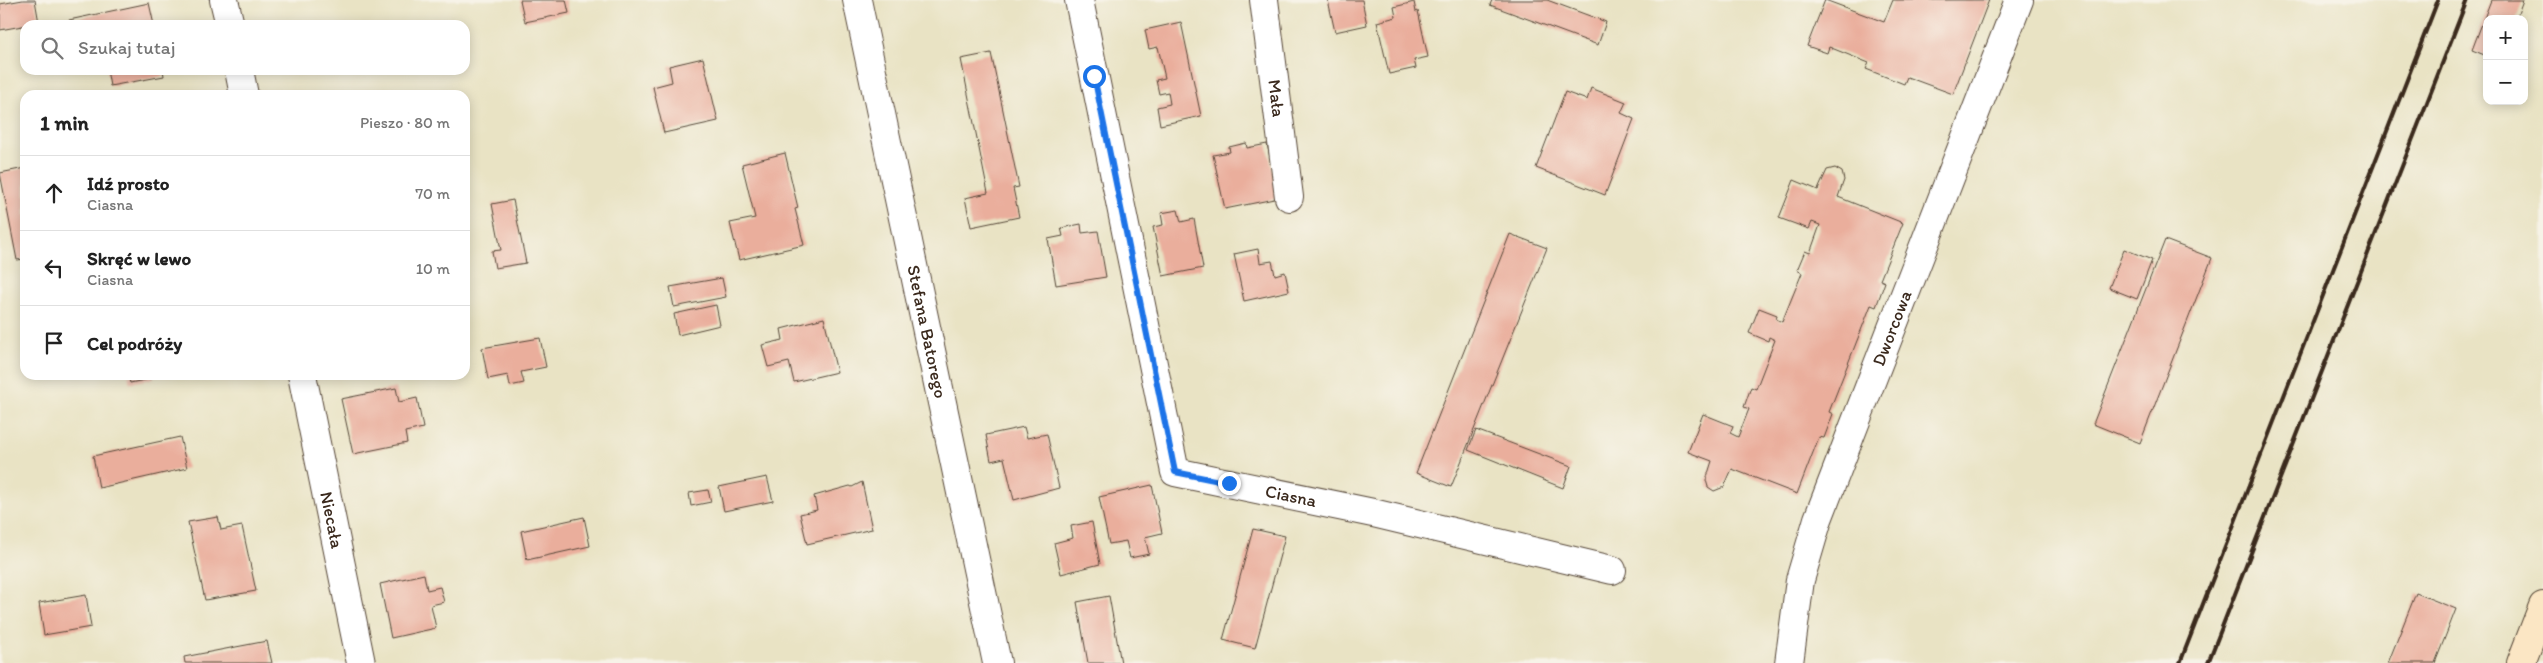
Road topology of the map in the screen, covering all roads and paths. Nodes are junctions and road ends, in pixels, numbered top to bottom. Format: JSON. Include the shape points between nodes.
{"nodes":[{"id":1,"x":224,"y":0,"type":"edge"},
{"id":2,"x":856,"y":0,"type":"edge"},
{"id":3,"x":1078,"y":0,"type":"edge"},
{"id":4,"x":1264,"y":0,"type":"edge"},
{"id":5,"x":2019,"y":0,"type":"edge"},
{"id":6,"x":229,"y":20,"type":"edge"},
{"id":7,"x":240,"y":75,"type":"edge"},
{"id":8,"x":243,"y":90,"type":"edge"},
{"id":9,"x":1289,"y":197,"type":"dead end"},
{"id":10,"x":303,"y":380,"type":"edge"},
{"id":11,"x":1612,"y":570,"type":"dead end"},
{"id":12,"x":2543,"y":606,"type":"edge"},
{"id":13,"x":361,"y":663,"type":"edge"},
{"id":14,"x":997,"y":663,"type":"edge"},
{"id":15,"x":1789,"y":663,"type":"edge"},
{"id":16,"x":2521,"y":663,"type":"edge"}],
"edges":[{"from":1,"to":6,"type":"street"},
{"from":2,"to":14,"type":"street","name":"Stefana Batorego"},
{"from":3,"to":11,"type":"street","name":"Ciasna","via":[[1175,472],[1373,513]]},
{"from":4,"to":9,"type":"street","name":"Mała"},
{"from":5,"to":15,"type":"street","name":"Dworcowa","via":[[1818,519],[1800,580]]},
{"from":7,"to":8,"type":"street"},
{"from":10,"to":13,"type":"street","name":"Niecała"},
{"from":12,"to":16,"type":"main road"}]}
